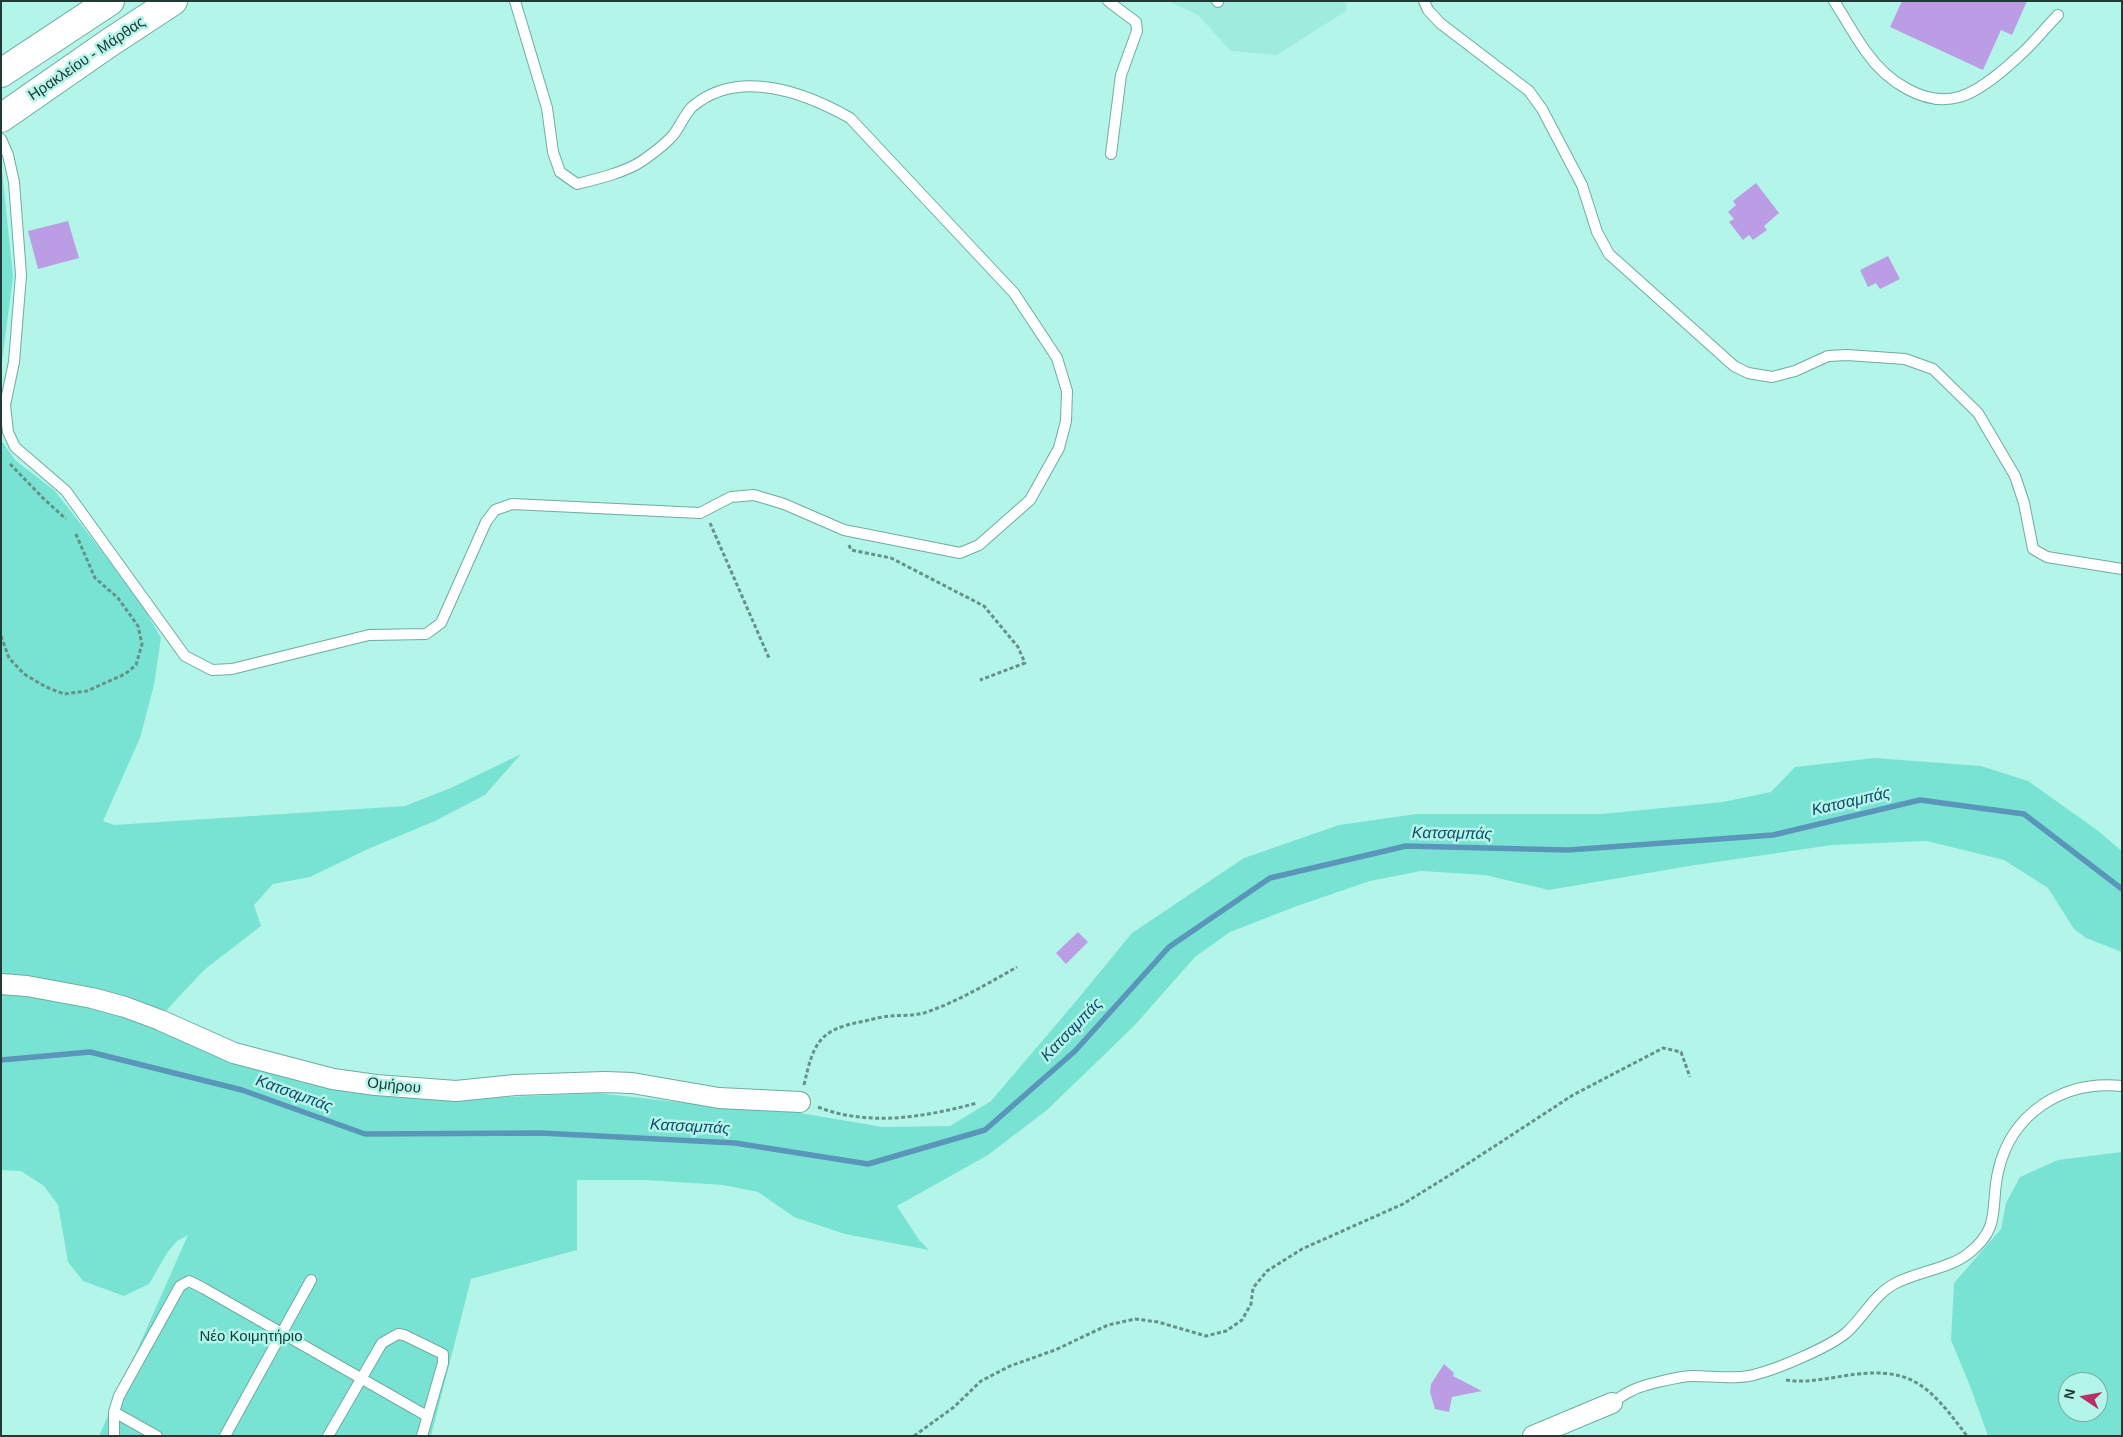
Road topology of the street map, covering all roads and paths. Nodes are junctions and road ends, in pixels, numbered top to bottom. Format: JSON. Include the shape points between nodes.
{"nodes":[{"id":1,"x":110,"y":1,"type":"edge"},
{"id":2,"x":173,"y":1,"type":"edge"},
{"id":3,"x":515,"y":1,"type":"edge"},
{"id":4,"x":1108,"y":1,"type":"edge"},
{"id":5,"x":1424,"y":1,"type":"edge"},
{"id":6,"x":1834,"y":1,"type":"edge"},
{"id":7,"x":2058,"y":15,"type":"dead end"},
{"id":8,"x":1,"y":73,"type":"edge"},
{"id":9,"x":1,"y":118,"type":"edge"},
{"id":10,"x":1,"y":139,"type":"edge"},
{"id":11,"x":1111,"y":154,"type":"dead end"},
{"id":12,"x":7,"y":460,"type":"dead end"},
{"id":13,"x":705,"y":511,"type":"junction"},
{"id":14,"x":844,"y":530,"type":"junction"},
{"id":15,"x":2122,"y":569,"type":"edge"},
{"id":16,"x":1,"y":636,"type":"edge"},
{"id":17,"x":769,"y":658,"type":"dead end"},
{"id":18,"x":980,"y":680,"type":"dead end"},
{"id":19,"x":1017,"y":967,"type":"dead end"},
{"id":20,"x":1,"y":984,"type":"edge"},
{"id":21,"x":1690,"y":1077,"type":"dead end"},
{"id":22,"x":2122,"y":1086,"type":"edge"},
{"id":23,"x":800,"y":1102,"type":"junction"},
{"id":24,"x":977,"y":1103,"type":"dead end"},
{"id":25,"x":311,"y":1280,"type":"dead end"},
{"id":26,"x":283,"y":1332,"type":"junction"},
{"id":27,"x":1756,"y":1375,"type":"junction"},
{"id":28,"x":362,"y":1377,"type":"junction"},
{"id":29,"x":1612,"y":1403,"type":"joint"},
{"id":30,"x":114,"y":1412,"type":"junction"},
{"id":31,"x":427,"y":1416,"type":"junction"},
{"id":32,"x":114,"y":1436,"type":"edge"},
{"id":33,"x":157,"y":1436,"type":"edge"},
{"id":34,"x":225,"y":1436,"type":"edge"},
{"id":35,"x":328,"y":1436,"type":"edge"},
{"id":36,"x":422,"y":1436,"type":"edge"},
{"id":37,"x":914,"y":1436,"type":"edge"},
{"id":38,"x":1534,"y":1436,"type":"edge"},
{"id":39,"x":1967,"y":1436,"type":"edge"}],
"edges":[{"from":1,"to":8,"type":"main road"},
{"from":2,"to":9,"type":"main road","name":"Ηρακλείου - Μάρθας"},
{"from":3,"to":14,"type":"lane","via":[[547,108],[553,152],[560,172],[578,184],[640,162],[673,135],[692,107],[708,96],[734,86],[769,87],[806,96],[850,118],[1014,293],[1057,358],[1067,391],[1066,422],[1058,448],[1030,500],[979,545],[960,553]]},
{"from":4,"to":11,"type":"lane","via":[[1136,22],[1137,31],[1121,75]]},
{"from":5,"to":15,"type":"lane","via":[[1440,23],[1529,91],[1582,185],[1609,254],[1734,366],[1748,373],[1772,377],[1828,356],[1847,355],[1906,359],[1933,369],[1978,413],[2015,476],[2033,549],[2047,557]]},
{"from":6,"to":7,"type":"lane","via":[[1867,54],[1890,78],[1911,90],[1940,99],[1958,98],[1979,86],[2020,56]]},
{"from":10,"to":13,"type":"lane","via":[[14,182],[21,275],[14,362],[5,405],[8,432],[15,448],[66,491],[185,656],[212,670],[232,669],[369,635],[426,634],[441,623],[486,522],[494,510],[512,504]]},
{"from":12,"to":16,"type":"path","via":[[44,500],[72,524],[95,578],[118,598],[138,626],[142,644],[136,665],[125,674],[87,691],[64,694],[24,674],[9,658]]},
{"from":13,"to":14,"type":"lane","via":[[731,497],[754,495]]},
{"from":13,"to":17,"type":"path"},
{"from":14,"to":18,"type":"path","via":[[851,550],[891,558],[984,606],[1018,647],[1025,664]]},
{"from":19,"to":23,"type":"path","via":[[956,1001],[923,1014],[890,1016],[832,1030],[815,1047]]},
{"from":20,"to":23,"type":"street","name":"Ομήρου","via":[[92,998],[160,1020],[234,1053],[333,1079],[456,1091],[525,1084],[632,1083],[718,1098]]},
{"from":21,"to":37,"type":"path","via":[[1681,1052],[1663,1048],[1572,1095],[1403,1204],[1302,1249],[1267,1271],[1253,1288],[1251,1304],[1242,1320],[1226,1332],[1206,1336],[1158,1322],[1136,1320],[1108,1325],[981,1381],[954,1407]]},
{"from":22,"to":27,"type":"lane","via":[[2102,1084],[2067,1092],[2045,1101],[2023,1121],[2007,1144],[1998,1172],[1993,1219],[1987,1236],[1968,1255],[1896,1282],[1875,1297],[1864,1315],[1831,1344]]},
{"from":23,"to":24,"type":"path","via":[[850,1117],[886,1118],[916,1117]]},
{"from":25,"to":26,"type":"lane"},
{"from":26,"to":28,"type":"lane"},
{"from":26,"to":30,"type":"lane","via":[[203,1288],[189,1282],[180,1286],[119,1396]]},
{"from":26,"to":34,"type":"lane"},
{"from":27,"to":29,"type":"lane","via":[[1691,1376],[1633,1389]]},
{"from":27,"to":39,"type":"path","via":[[1797,1382],[1887,1373],[1914,1380],[1942,1403]]},
{"from":28,"to":31,"type":"lane"},
{"from":28,"to":31,"type":"lane","via":[[382,1343],[398,1334],[441,1352],[443,1363]]},
{"from":28,"to":35,"type":"lane"},
{"from":29,"to":38,"type":"street"},
{"from":30,"to":32,"type":"lane"},
{"from":30,"to":33,"type":"lane"},
{"from":31,"to":36,"type":"lane"}]}
